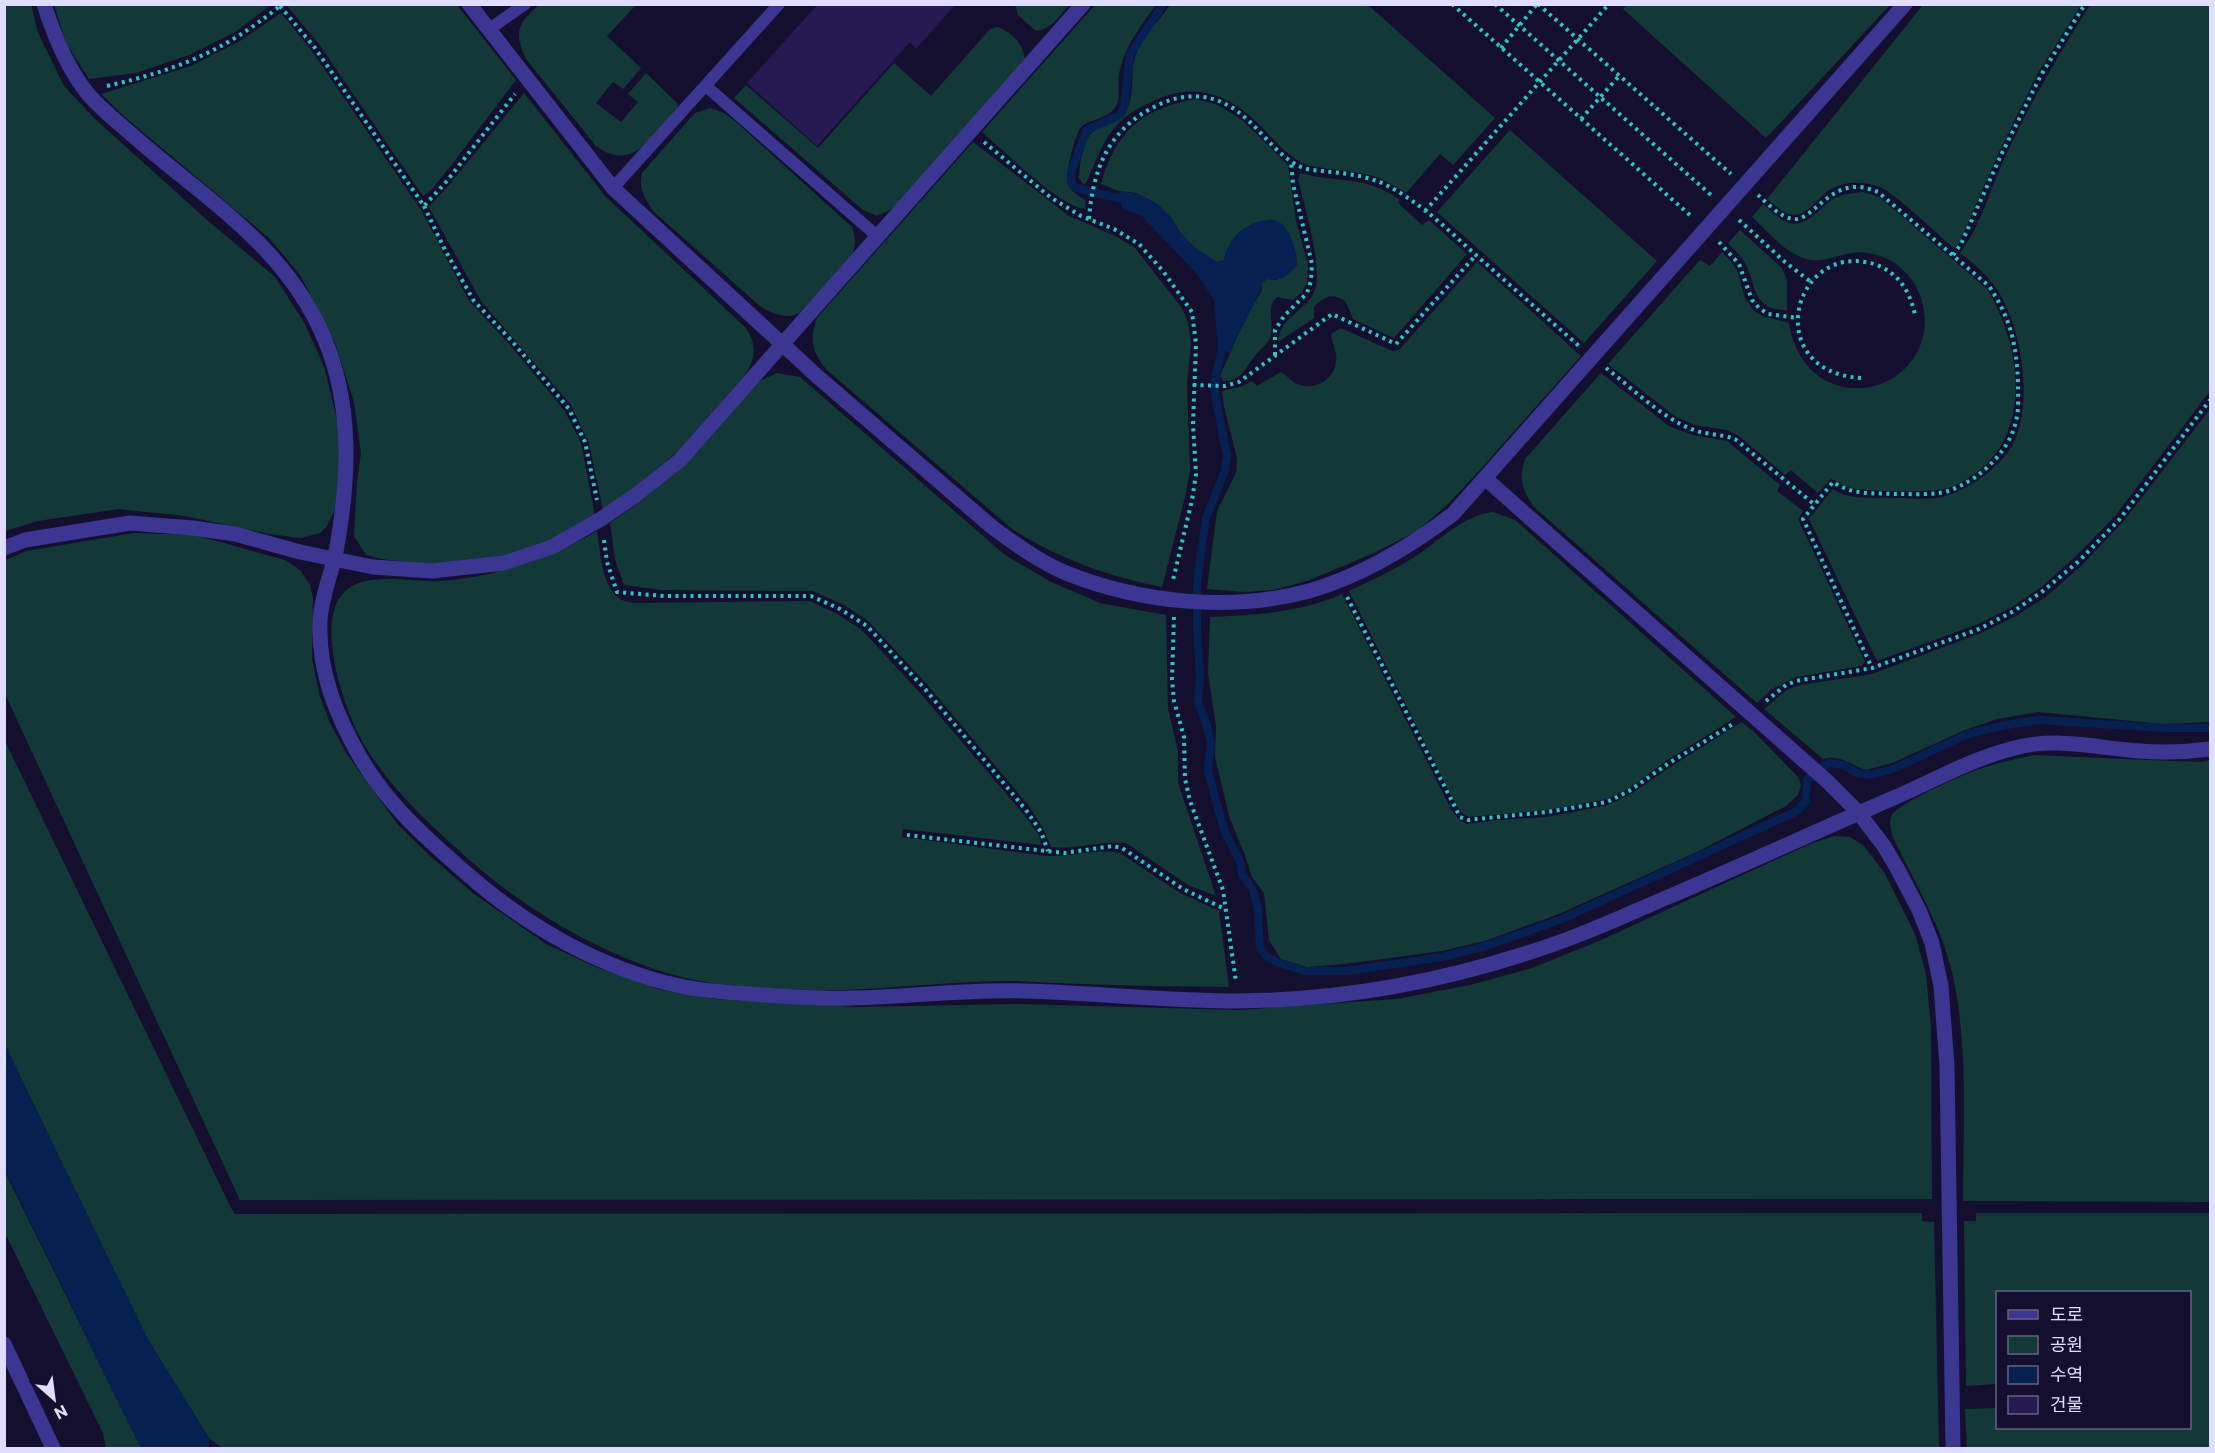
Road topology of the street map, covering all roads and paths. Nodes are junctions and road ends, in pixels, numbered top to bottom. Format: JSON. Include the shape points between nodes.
{"nodes":[{"id":1,"x":44,"y":4,"type":"edge"},
{"id":2,"x":469,"y":4,"type":"edge"},
{"id":3,"x":525,"y":4,"type":"edge"},
{"id":4,"x":779,"y":4,"type":"edge"},
{"id":5,"x":1083,"y":4,"type":"edge"},
{"id":6,"x":1452,"y":4,"type":"edge"},
{"id":7,"x":1496,"y":4,"type":"edge"},
{"id":8,"x":1538,"y":4,"type":"edge"},
{"id":9,"x":1609,"y":4,"type":"edge"},
{"id":10,"x":1905,"y":4,"type":"edge"},
{"id":11,"x":2085,"y":4,"type":"edge"},
{"id":12,"x":281,"y":5,"type":"edge"},
{"id":13,"x":1519,"y":26,"type":"junction"},
{"id":14,"x":488,"y":30,"type":"junction"},
{"id":15,"x":1577,"y":39,"type":"junction"},
{"id":16,"x":1501,"y":48,"type":"junction"},
{"id":17,"x":1559,"y":60,"type":"junction"},
{"id":18,"x":1619,"y":76,"type":"junction"},
{"id":19,"x":526,"y":79,"type":"junction"},
{"id":20,"x":1539,"y":82,"type":"junction"},
{"id":21,"x":707,"y":87,"type":"junction"},
{"id":22,"x":87,"y":92,"type":"junction"},
{"id":23,"x":1600,"y":97,"type":"junction"},
{"id":24,"x":1581,"y":119,"type":"junction"},
{"id":25,"x":971,"y":132,"type":"junction"},
{"id":26,"x":1291,"y":161,"type":"junction"},
{"id":27,"x":1745,"y":185,"type":"junction"},
{"id":28,"x":613,"y":188,"type":"junction"},
{"id":29,"x":424,"y":206,"type":"junction"},
{"id":30,"x":1725,"y":207,"type":"junction"},
{"id":31,"x":1425,"y":211,"type":"junction"},
{"id":32,"x":1089,"y":219,"type":"junction"},
{"id":33,"x":1705,"y":230,"type":"junction"},
{"id":34,"x":877,"y":236,"type":"junction"},
{"id":35,"x":1476,"y":255,"type":"junction"},
{"id":36,"x":1953,"y":255,"type":"junction"},
{"id":37,"x":1811,"y":282,"type":"junction"},
{"id":38,"x":1914,"y":315,"type":"dead end"},
{"id":39,"x":1798,"y":318,"type":"junction"},
{"id":40,"x":781,"y":344,"type":"junction"},
{"id":41,"x":1275,"y":356,"type":"junction"},
{"id":42,"x":1593,"y":358,"type":"junction"},
{"id":43,"x":1861,"y":378,"type":"dead end"},
{"id":44,"x":1193,"y":385,"type":"junction"},
{"id":45,"x":2211,"y":400,"type":"edge"},
{"id":46,"x":1486,"y":479,"type":"junction"},
{"id":47,"x":1815,"y":505,"type":"junction"},
{"id":48,"x":601,"y":519,"type":"junction"},
{"id":49,"x":4,"y":548,"type":"edge"},
{"id":50,"x":334,"y":560,"type":"junction"},
{"id":51,"x":1339,"y":580,"type":"junction"},
{"id":52,"x":1178,"y":600,"type":"junction"},
{"id":53,"x":1872,"y":668,"type":"junction"},
{"id":54,"x":1753,"y":713,"type":"junction"},
{"id":55,"x":2211,"y":749,"type":"edge"},
{"id":56,"x":1858,"y":812,"type":"junction"},
{"id":57,"x":907,"y":835,"type":"dead end"},
{"id":58,"x":1048,"y":851,"type":"junction"},
{"id":59,"x":1226,"y":909,"type":"junction"},
{"id":60,"x":1239,"y":1001,"type":"junction"},
{"id":61,"x":4,"y":1344,"type":"edge"},
{"id":62,"x":52,"y":1449,"type":"edge"},
{"id":63,"x":1953,"y":1449,"type":"edge"}],
"edges":[{"from":1,"to":22,"type":"street","via":[[63,54]]},
{"from":2,"to":14,"type":"street"},
{"from":3,"to":14,"type":"lane"},
{"from":4,"to":21,"type":"lane"},
{"from":5,"to":25,"type":"street"},
{"from":6,"to":16,"type":"path"},
{"from":7,"to":13,"type":"path"},
{"from":8,"to":13,"type":"path"},
{"from":8,"to":15,"type":"path"},
{"from":9,"to":15,"type":"path"},
{"from":10,"to":27,"type":"street"},
{"from":11,"to":36,"type":"path","via":[[2041,75]]},
{"from":12,"to":22,"type":"path","via":[[237,38],[190,62]]},
{"from":12,"to":29,"type":"path"},
{"from":13,"to":16,"type":"path"},
{"from":13,"to":17,"type":"path"},
{"from":14,"to":19,"type":"street"},
{"from":15,"to":17,"type":"path"},
{"from":15,"to":18,"type":"path"},
{"from":16,"to":20,"type":"path"},
{"from":17,"to":20,"type":"path"},
{"from":17,"to":23,"type":"path"},
{"from":18,"to":23,"type":"path"},
{"from":18,"to":27,"type":"path"},
{"from":19,"to":28,"type":"street"},
{"from":19,"to":29,"type":"path"},
{"from":20,"to":24,"type":"path"},
{"from":20,"to":31,"type":"path"},
{"from":21,"to":28,"type":"lane"},
{"from":21,"to":34,"type":"lane"},
{"from":22,"to":50,"type":"street","via":[[269,251],[316,320],[335,368],[346,434],[343,509]]},
{"from":23,"to":24,"type":"path"},
{"from":23,"to":30,"type":"path"},
{"from":24,"to":33,"type":"path"},
{"from":25,"to":32,"type":"path","via":[[1050,197]]},
{"from":25,"to":34,"type":"street"},
{"from":26,"to":31,"type":"path","via":[[1302,168],[1383,183]]},
{"from":26,"to":32,"type":"path","via":[[1245,117],[1219,101],[1196,95],[1172,99],[1136,116],[1123,127],[1102,160]]},
{"from":26,"to":41,"type":"path","via":[[1312,264],[1311,281],[1307,293],[1275,330]]},
{"from":27,"to":30,"type":"street"},
{"from":27,"to":36,"type":"path","via":[[1785,217],[1796,220],[1808,215],[1832,193],[1861,186],[1878,192]]},
{"from":28,"to":40,"type":"street"},
{"from":29,"to":48,"type":"path","via":[[474,301],[569,409],[585,442]]},
{"from":30,"to":33,"type":"street"},
{"from":30,"to":37,"type":"path"},
{"from":31,"to":35,"type":"path"},
{"from":32,"to":44,"type":"path","via":[[1138,244],[1192,312],[1196,344]]},
{"from":33,"to":39,"type":"path","via":[[1739,264],[1752,300],[1759,308],[1768,314]]},
{"from":33,"to":42,"type":"street"},
{"from":34,"to":40,"type":"street"},
{"from":35,"to":41,"type":"path","via":[[1396,344],[1332,314]]},
{"from":35,"to":42,"type":"path"},
{"from":36,"to":47,"type":"path","via":[[1989,286],[2012,328],[2018,363],[2017,421],[2006,446],[1990,466],[1945,492],[1862,493],[1844,490],[1833,482]]},
{"from":37,"to":38,"type":"path","via":[[1836,264],[1851,261],[1881,266],[1904,286]]},
{"from":37,"to":39,"type":"path","via":[[1803,295]]},
{"from":39,"to":43,"type":"path","via":[[1801,340],[1818,365],[1845,378]]},
{"from":40,"to":48,"type":"street","via":[[680,460]]},
{"from":40,"to":52,"type":"street","via":[[1016,545],[1065,572],[1127,592]]},
{"from":41,"to":44,"type":"path","via":[[1239,382],[1225,386]]},
{"from":42,"to":46,"type":"street"},
{"from":42,"to":47,"type":"path","via":[[1673,420],[1695,431],[1735,439]]},
{"from":44,"to":52,"type":"path","via":[[1196,474],[1172,582]]},
{"from":45,"to":53,"type":"path","via":[[2119,520],[2043,591],[1979,629]]},
{"from":46,"to":51,"type":"street","via":[[1453,514],[1419,540]]},
{"from":46,"to":54,"type":"street"},
{"from":47,"to":53,"type":"path","via":[[1803,519]]},
{"from":48,"to":50,"type":"street","via":[[552,547],[504,563],[432,572]]},
{"from":48,"to":58,"type":"path","via":[[607,562],[617,592],[664,596],[811,596],[867,626],[1026,810]]},
{"from":49,"to":50,"type":"street","via":[[25,540],[130,523],[235,534]]},
{"from":50,"to":60,"type":"street","via":[[320,618],[323,663],[329,692],[365,766],[404,816],[475,881],[518,914],[600,960],[681,986],[812,998],[1015,990]]},
{"from":51,"to":52,"type":"street","via":[[1276,598]]},
{"from":51,"to":54,"type":"path","via":[[1460,817],[1468,820],[1548,813],[1607,802]]},
{"from":52,"to":59,"type":"path","via":[[1172,679],[1184,737],[1185,779],[1218,872]]},
{"from":53,"to":54,"type":"path","via":[[1796,681]]},
{"from":54,"to":56,"type":"street"},
{"from":55,"to":56,"type":"street","via":[[2182,752],[2075,743],[2026,745],[1975,761]]},
{"from":56,"to":60,"type":"street","via":[[1624,916],[1524,955],[1403,986],[1354,994]]},
{"from":56,"to":63,"type":"street","via":[[1884,846],[1919,910],[1932,943],[1941,986],[1947,1066]]},
{"from":57,"to":58,"type":"path"},
{"from":58,"to":59,"type":"path","via":[[1122,848],[1183,889]]},
{"from":59,"to":60,"type":"path"},
{"from":61,"to":62,"type":"street"}]}
